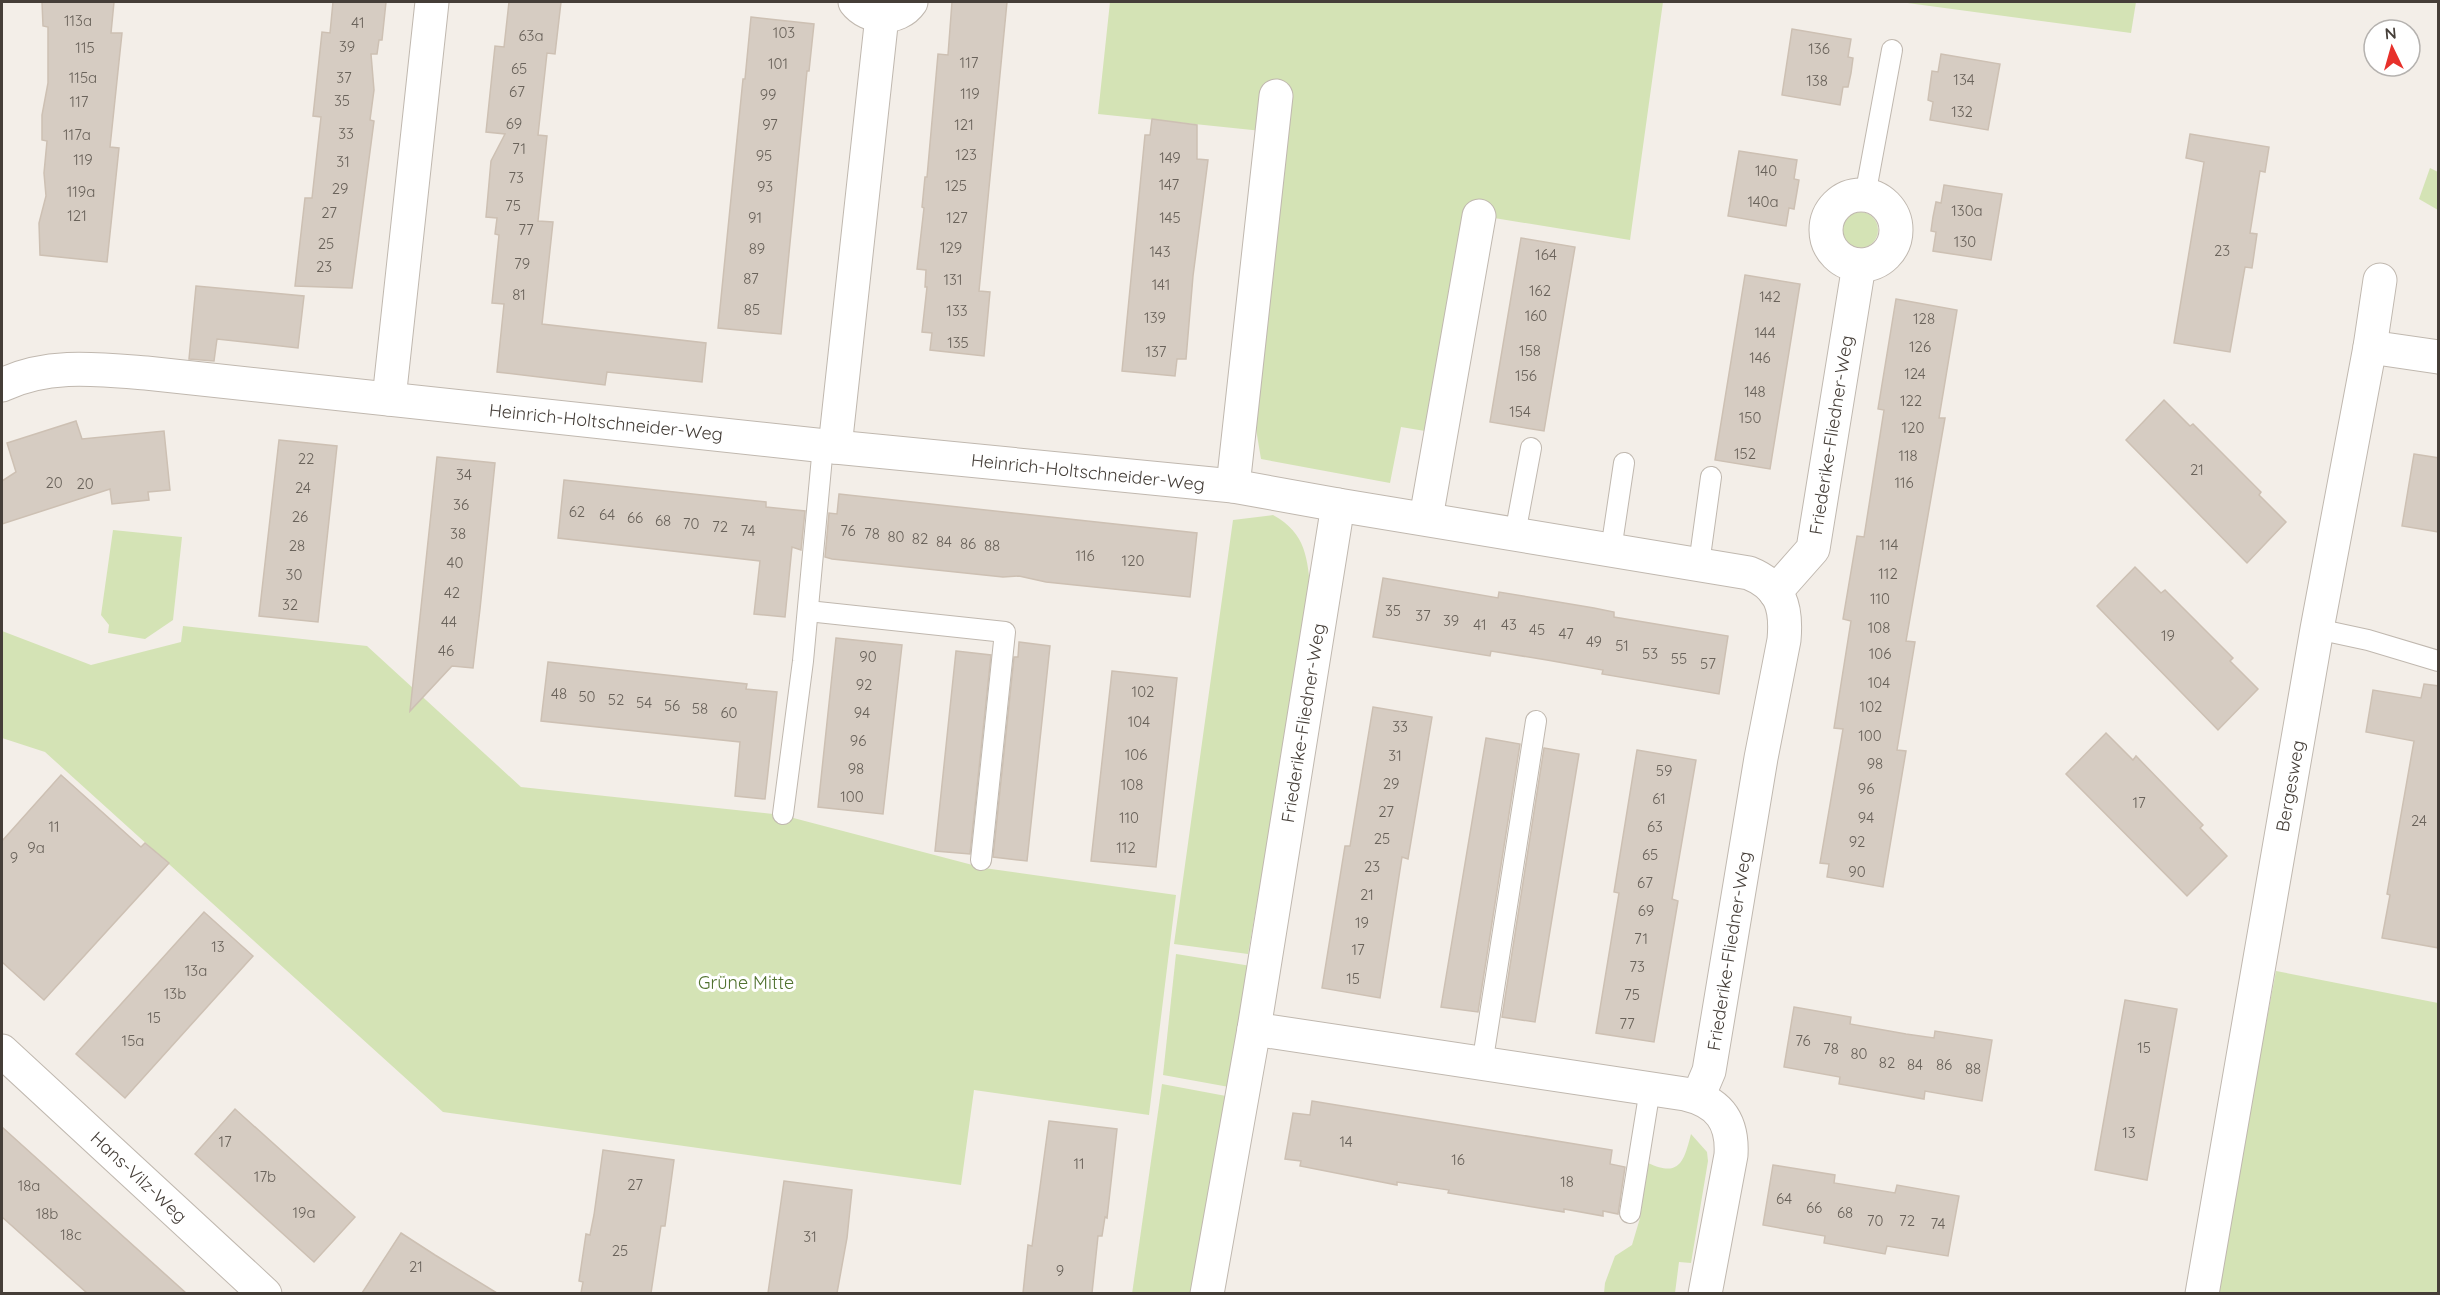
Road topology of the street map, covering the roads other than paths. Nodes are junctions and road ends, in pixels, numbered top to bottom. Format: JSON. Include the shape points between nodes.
{"nodes":[{"id":1,"x":432,"y":2,"type":"edge"},
{"id":2,"x":883,"y":6,"type":"edge"},
{"id":3,"x":1892,"y":50,"type":"dead end"},
{"id":4,"x":1276,"y":96,"type":"dead end"},
{"id":5,"x":1865,"y":196,"type":"junction"},
{"id":6,"x":1479,"y":216,"type":"dead end"},
{"id":7,"x":1859,"y":265,"type":"junction"},
{"id":8,"x":2380,"y":280,"type":"dead end"},
{"id":9,"x":2370,"y":347,"type":"junction"},
{"id":10,"x":2439,"y":357,"type":"edge"},
{"id":11,"x":2,"y":385,"type":"edge"},
{"id":12,"x":388,"y":399,"type":"junction"},
{"id":13,"x":829,"y":447,"type":"junction"},
{"id":14,"x":1531,"y":448,"type":"dead end"},
{"id":15,"x":1624,"y":463,"type":"dead end"},
{"id":16,"x":1711,"y":477,"type":"dead end"},
{"id":17,"x":1233,"y":486,"type":"junction"},
{"id":18,"x":1338,"y":505,"type":"junction"},
{"id":19,"x":1426,"y":518,"type":"junction"},
{"id":20,"x":1515,"y":534,"type":"junction"},
{"id":21,"x":1611,"y":550,"type":"junction"},
{"id":22,"x":1699,"y":564,"type":"junction"},
{"id":23,"x":1775,"y":592,"type":"junction"},
{"id":24,"x":808,"y":612,"type":"junction"},
{"id":25,"x":2317,"y":629,"type":"junction"},
{"id":26,"x":2439,"y":661,"type":"edge"},
{"id":27,"x":1536,"y":721,"type":"dead end"},
{"id":28,"x":783,"y":814,"type":"dead end"},
{"id":29,"x":981,"y":860,"type":"dead end"},
{"id":30,"x":1254,"y":1029,"type":"junction"},
{"id":31,"x":5,"y":1062,"type":"edge"},
{"id":32,"x":1482,"y":1065,"type":"junction"},
{"id":33,"x":1650,"y":1089,"type":"junction"},
{"id":34,"x":1698,"y":1097,"type":"junction"},
{"id":35,"x":1630,"y":1213,"type":"dead end"},
{"id":36,"x":265,"y":1293,"type":"edge"},
{"id":37,"x":1207,"y":1293,"type":"edge"},
{"id":38,"x":1705,"y":1293,"type":"edge"},
{"id":39,"x":2202,"y":1293,"type":"edge"}],
"edges":[{"from":1,"to":12,"type":"street"},
{"from":2,"to":13,"type":"street"},
{"from":3,"to":5,"type":"lane"},
{"from":4,"to":17,"type":"street"},
{"from":5,"to":7,"type":"street","via":[[1888,208],[1895,220],[1896,233],[1893,246],[1884,257]]},
{"from":5,"to":7,"type":"street","via":[[1839,203],[1826,227],[1835,254]]},
{"from":6,"to":19,"type":"street"},
{"from":7,"to":23,"type":"street","name":"Friederike-Fliedner-Weg","via":[[1813,549]]},
{"from":8,"to":9,"type":"street","name":"Bergesweg"},
{"from":9,"to":10,"type":"street"},
{"from":9,"to":25,"type":"street","name":"Bergesweg"},
{"from":11,"to":12,"type":"street","name":"Heinrich-Holtschneider-Weg","via":[[40,372],[83,368]]},
{"from":12,"to":13,"type":"street","name":"Heinrich-Holtschneider-Weg"},
{"from":13,"to":17,"type":"street","name":"Heinrich-Holtschneider-Weg"},
{"from":13,"to":24,"type":"lane"},
{"from":14,"to":20,"type":"lane"},
{"from":15,"to":21,"type":"lane"},
{"from":16,"to":22,"type":"lane"},
{"from":17,"to":18,"type":"street","name":"Heinrich-Holtschneider-Weg"},
{"from":18,"to":19,"type":"street"},
{"from":18,"to":30,"type":"street","name":"Friederike-Fliedner-Weg"},
{"from":19,"to":20,"type":"street"},
{"from":20,"to":21,"type":"street"},
{"from":21,"to":22,"type":"street"},
{"from":22,"to":23,"type":"street","via":[[1749,573],[1763,579]]},
{"from":23,"to":34,"type":"street","name":"Friederike-Fliedner-Weg","via":[[1785,615],[1784,640],[1709,1071]]},
{"from":24,"to":28,"type":"lane"},
{"from":24,"to":29,"type":"lane","via":[[1005,632]]},
{"from":25,"to":26,"type":"lane"},
{"from":25,"to":39,"type":"street","name":"Bergesweg"},
{"from":27,"to":32,"type":"lane"},
{"from":30,"to":32,"type":"street"},
{"from":30,"to":37,"type":"street","name":"Friederike-Fliedner-Weg"},
{"from":31,"to":36,"type":"street","name":"Hans-Vilz-Weg"},
{"from":32,"to":33,"type":"street"},
{"from":33,"to":34,"type":"street"},
{"from":33,"to":35,"type":"lane"},
{"from":34,"to":38,"type":"street","via":[[1719,1112],[1731,1130],[1732,1142]]}]}
